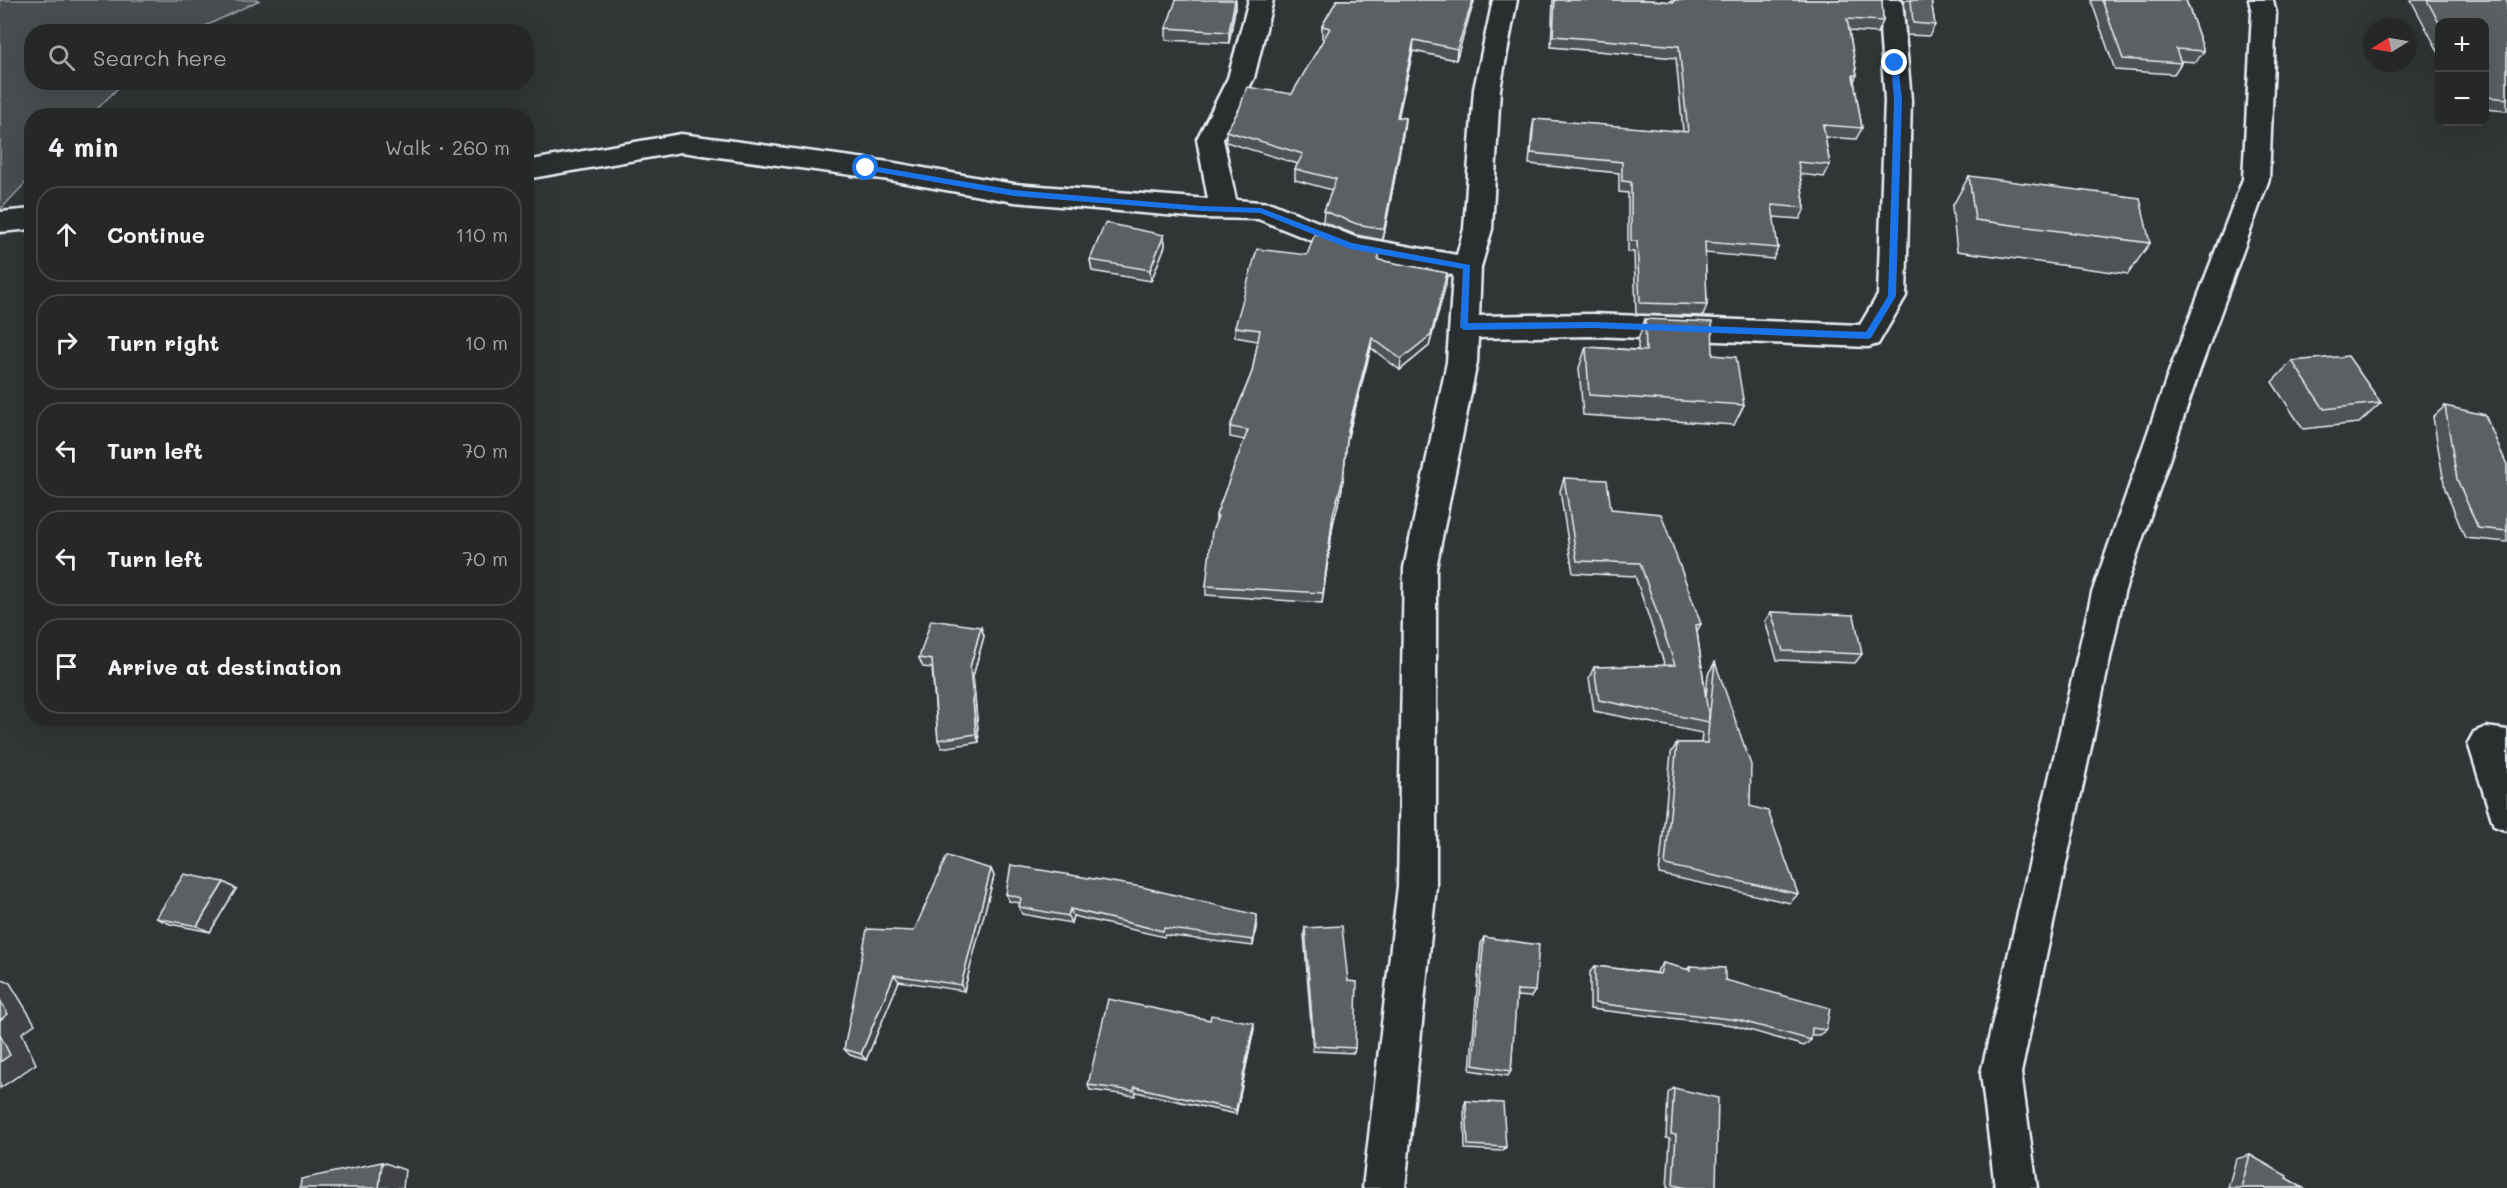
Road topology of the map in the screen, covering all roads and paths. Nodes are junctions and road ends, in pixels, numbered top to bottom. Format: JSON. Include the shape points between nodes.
{"nodes":[{"id":1,"x":1261,"y":0,"type":"edge"},
{"id":2,"x":1505,"y":0,"type":"edge"},
{"id":3,"x":1890,"y":0,"type":"edge"},
{"id":4,"x":2260,"y":0,"type":"edge"},
{"id":5,"x":534,"y":169,"type":"edge"},
{"id":6,"x":1224,"y":209,"type":"junction"},
{"id":7,"x":24,"y":220,"type":"edge"},
{"id":8,"x":0,"y":222,"type":"edge"},
{"id":9,"x":1467,"y":267,"type":"junction"},
{"id":10,"x":1464,"y":327,"type":"junction"},
{"id":11,"x":2507,"y":746,"type":"edge"},
{"id":12,"x":2507,"y":814,"type":"edge"},
{"id":13,"x":1384,"y":1188,"type":"edge"},
{"id":14,"x":2016,"y":1188,"type":"edge"}],
"edges":[{"from":1,"to":6,"type":"street","via":[[1241,78],[1210,139]]},
{"from":2,"to":9,"type":"street","via":[[1488,89],[1478,229]]},
{"from":3,"to":10,"type":"street","via":[[1898,100],[1892,296],[1868,336],[1593,325]]},
{"from":4,"to":14,"type":"street","via":[[2264,13],[2256,179],[2108,593],[2001,1073]]},
{"from":5,"to":6,"type":"street","via":[[681,143],[889,171],[1014,193]]},
{"from":6,"to":9,"type":"street","via":[[1261,210],[1350,246]]},
{"from":7,"to":8,"type":"street"},
{"from":9,"to":10,"type":"street"},
{"from":10,"to":13,"type":"street","via":[[1462,362],[1420,568],[1417,886]]},
{"from":11,"to":12,"type":"street","via":[[2486,742]]}]}
